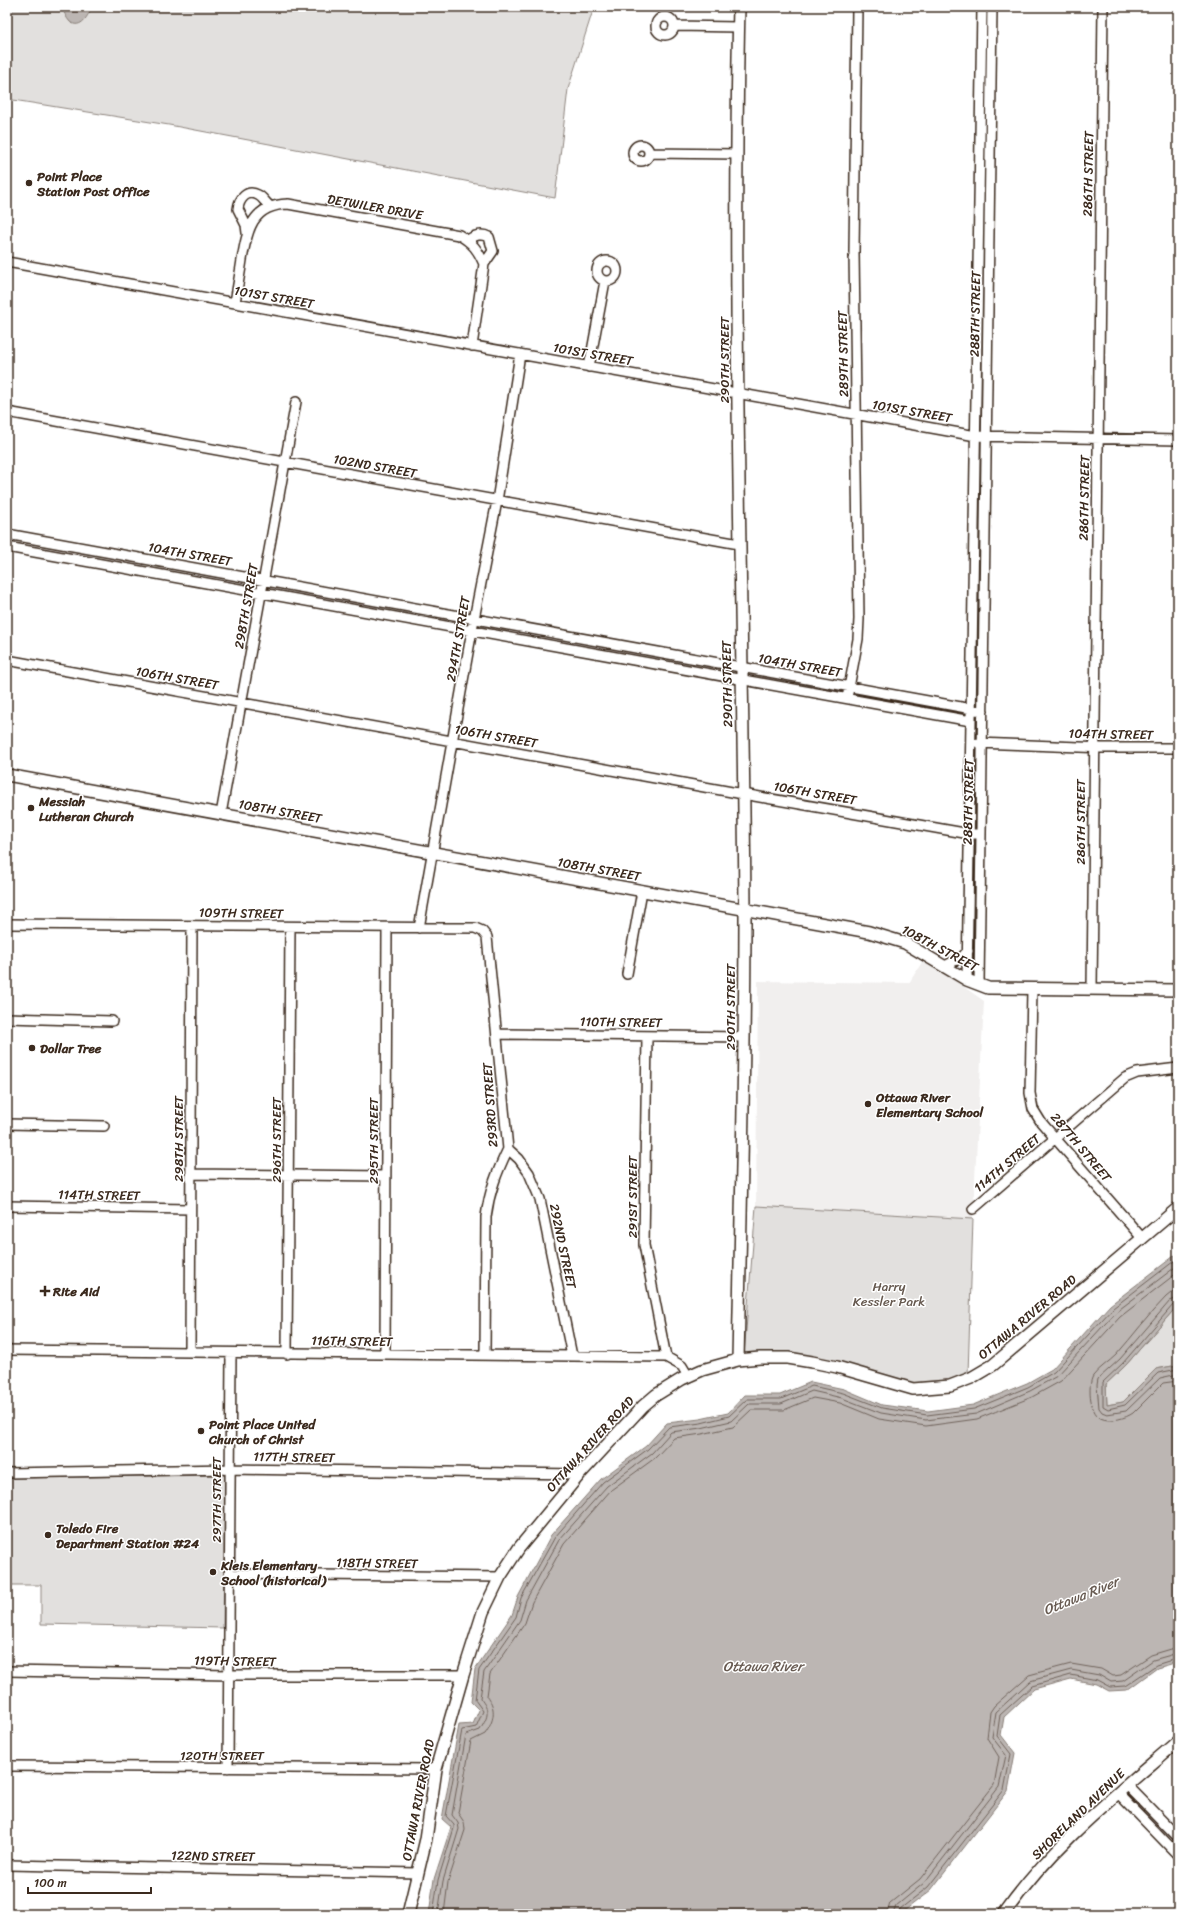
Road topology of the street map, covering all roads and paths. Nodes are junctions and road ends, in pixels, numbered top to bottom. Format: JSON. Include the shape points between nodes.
{"nodes":[{"id":1,"x":739,"y":7,"type":"edge"},
{"id":2,"x":857,"y":7,"type":"edge"},
{"id":3,"x":982,"y":7,"type":"edge"},
{"id":4,"x":992,"y":7,"type":"edge"},
{"id":5,"x":1103,"y":7,"type":"edge"},
{"id":6,"x":674,"y":26,"type":"dead end"},
{"id":7,"x":738,"y":26,"type":"junction"},
{"id":8,"x":650,"y":153,"type":"dead end"},
{"id":9,"x":737,"y":154,"type":"junction"},
{"id":10,"x":270,"y":206,"type":"junction"},
{"id":11,"x":247,"y":233,"type":"junction"},
{"id":12,"x":468,"y":240,"type":"junction"},
{"id":13,"x":7,"y":262,"type":"edge"},
{"id":14,"x":484,"y":264,"type":"junction"},
{"id":15,"x":605,"y":281,"type":"dead end"},
{"id":16,"x":978,"y":287,"type":"junction"},
{"id":17,"x":988,"y":287,"type":"junction"},
{"id":18,"x":235,"y":303,"type":"junction"},
{"id":19,"x":472,"y":346,"type":"junction"},
{"id":20,"x":520,"y":354,"type":"junction"},
{"id":21,"x":589,"y":367,"type":"junction"},
{"id":22,"x":738,"y":393,"type":"junction"},
{"id":23,"x":296,"y":402,"type":"dead end"},
{"id":24,"x":7,"y":412,"type":"edge"},
{"id":25,"x":856,"y":414,"type":"junction"},
{"id":26,"x":976,"y":436,"type":"junction"},
{"id":27,"x":986,"y":437,"type":"junction"},
{"id":28,"x":1097,"y":439,"type":"junction"},
{"id":29,"x":1178,"y":440,"type":"edge"},
{"id":30,"x":285,"y":462,"type":"junction"},
{"id":31,"x":496,"y":501,"type":"junction"},
{"id":32,"x":974,"y":530,"type":"junction"},
{"id":33,"x":985,"y":530,"type":"junction"},
{"id":34,"x":7,"y":534,"type":"edge"},
{"id":35,"x":739,"y":544,"type":"junction"},
{"id":36,"x":7,"y":547,"type":"edge"},
{"id":37,"x":123,"y":555,"type":"junction"},
{"id":38,"x":120,"y":567,"type":"junction"},
{"id":39,"x":264,"y":581,"type":"junction"},
{"id":40,"x":261,"y":593,"type":"junction"},
{"id":41,"x":371,"y":600,"type":"junction"},
{"id":42,"x":368,"y":612,"type":"junction"},
{"id":43,"x":474,"y":619,"type":"junction"},
{"id":44,"x":973,"y":620,"type":"junction"},
{"id":45,"x":984,"y":620,"type":"junction"},
{"id":46,"x":472,"y":631,"type":"junction"},
{"id":47,"x":612,"y":644,"type":"junction"},
{"id":48,"x":610,"y":656,"type":"junction"},
{"id":49,"x":7,"y":660,"type":"edge"},
{"id":50,"x":741,"y":668,"type":"junction"},
{"id":51,"x":741,"y":680,"type":"junction"},
{"id":52,"x":849,"y":687,"type":"junction"},
{"id":53,"x":847,"y":699,"type":"junction"},
{"id":54,"x":241,"y":703,"type":"junction"},
{"id":55,"x":972,"y":709,"type":"junction"},
{"id":56,"x":983,"y":711,"type":"junction"},
{"id":57,"x":971,"y":721,"type":"junction"},
{"id":58,"x":971,"y":741,"type":"junction"},
{"id":59,"x":453,"y":742,"type":"junction"},
{"id":60,"x":982,"y":744,"type":"junction"},
{"id":61,"x":1094,"y":747,"type":"junction"},
{"id":62,"x":1178,"y":748,"type":"edge"},
{"id":63,"x":7,"y":775,"type":"edge"},
{"id":64,"x":743,"y":794,"type":"junction"},
{"id":65,"x":221,"y":814,"type":"junction"},
{"id":66,"x":970,"y":834,"type":"junction"},
{"id":67,"x":981,"y":834,"type":"junction"},
{"id":68,"x":433,"y":853,"type":"junction"},
{"id":69,"x":642,"y":891,"type":"junction"},
{"id":70,"x":744,"y":909,"type":"junction"},
{"id":71,"x":7,"y":924,"type":"edge"},
{"id":72,"x":192,"y":926,"type":"junction"},
{"id":73,"x":290,"y":927,"type":"junction"},
{"id":74,"x":387,"y":928,"type":"junction"},
{"id":75,"x":419,"y":928,"type":"junction"},
{"id":76,"x":475,"y":928,"type":"joint"},
{"id":77,"x":968,"y":951,"type":"junction"},
{"id":78,"x":945,"y":966,"type":"junction"},
{"id":79,"x":627,"y":974,"type":"dead end"},
{"id":80,"x":967,"y":980,"type":"junction"},
{"id":81,"x":979,"y":984,"type":"junction"},
{"id":82,"x":1032,"y":989,"type":"junction"},
{"id":83,"x":1092,"y":989,"type":"junction"},
{"id":84,"x":1178,"y":990,"type":"edge"},
{"id":85,"x":7,"y":1018,"type":"edge"},
{"id":86,"x":112,"y":1020,"type":"dead end"},
{"id":87,"x":497,"y":1034,"type":"junction"},
{"id":88,"x":647,"y":1036,"type":"junction"},
{"id":89,"x":744,"y":1037,"type":"junction"},
{"id":90,"x":1178,"y":1068,"type":"edge"},
{"id":91,"x":7,"y":1124,"type":"edge"},
{"id":92,"x":104,"y":1126,"type":"dead end"},
{"id":93,"x":1056,"y":1138,"type":"junction"},
{"id":94,"x":508,"y":1149,"type":"junction"},
{"id":95,"x":191,"y":1174,"type":"junction"},
{"id":96,"x":288,"y":1175,"type":"junction"},
{"id":97,"x":386,"y":1176,"type":"junction"},
{"id":98,"x":7,"y":1206,"type":"edge"},
{"id":99,"x":1178,"y":1208,"type":"edge"},
{"id":100,"x":190,"y":1209,"type":"junction"},
{"id":101,"x":973,"y":1209,"type":"dead end"},
{"id":102,"x":1142,"y":1238,"type":"junction"},
{"id":103,"x":7,"y":1350,"type":"edge"},
{"id":104,"x":190,"y":1352,"type":"junction"},
{"id":105,"x":231,"y":1353,"type":"junction"},
{"id":106,"x":288,"y":1354,"type":"junction"},
{"id":107,"x":385,"y":1354,"type":"junction"},
{"id":108,"x":485,"y":1355,"type":"junction"},
{"id":109,"x":572,"y":1356,"type":"junction"},
{"id":110,"x":666,"y":1357,"type":"junction"},
{"id":111,"x":738,"y":1360,"type":"junction"},
{"id":112,"x":688,"y":1376,"type":"junction"},
{"id":113,"x":229,"y":1469,"type":"junction"},
{"id":114,"x":7,"y":1473,"type":"edge"},
{"id":115,"x":580,"y":1474,"type":"junction"},
{"id":116,"x":229,"y":1574,"type":"junction"},
{"id":117,"x":500,"y":1577,"type":"junction"},
{"id":118,"x":7,"y":1671,"type":"edge"},
{"id":119,"x":229,"y":1674,"type":"junction"},
{"id":120,"x":463,"y":1675,"type":"junction"},
{"id":121,"x":1178,"y":1741,"type":"edge"},
{"id":122,"x":7,"y":1766,"type":"edge"},
{"id":123,"x":228,"y":1768,"type":"junction"},
{"id":124,"x":436,"y":1769,"type":"junction"},
{"id":125,"x":1127,"y":1785,"type":"junction"},
{"id":126,"x":1118,"y":1793,"type":"junction"},
{"id":127,"x":1178,"y":1837,"type":"edge"},
{"id":128,"x":1178,"y":1855,"type":"edge"},
{"id":129,"x":7,"y":1865,"type":"edge"},
{"id":130,"x":418,"y":1873,"type":"junction"},
{"id":131,"x":408,"y":1914,"type":"edge"},
{"id":132,"x":1004,"y":1914,"type":"edge"}],
"edges":[{"from":1,"to":7,"type":"street","name":"290TH STREET"},
{"from":2,"to":25,"type":"street","name":"289TH STREET","via":[[854,252]]},
{"from":3,"to":16,"type":"street","name":"288TH STREET"},
{"from":4,"to":17,"type":"street","name":"288TH STREET"},
{"from":5,"to":28,"type":"street","name":"286TH STREET"},
{"from":6,"to":7,"type":"street"},
{"from":7,"to":9,"type":"street","name":"290TH STREET"},
{"from":8,"to":9,"type":"street"},
{"from":9,"to":22,"type":"street","name":"290TH STREET"},
{"from":10,"to":11,"type":"street","name":"DETWILER DRIVE","via":[[252,221]]},
{"from":10,"to":11,"type":"street","via":[[257,194],[250,193],[240,199],[238,210]]},
{"from":10,"to":12,"type":"street","name":"DETWILER DRIVE","via":[[288,204],[459,235]]},
{"from":11,"to":18,"type":"street"},
{"from":12,"to":14,"type":"street","name":"DETWILER DRIVE","via":[[479,252]]},
{"from":12,"to":14,"type":"street","via":[[475,236],[489,237],[493,251]]},
{"from":13,"to":18,"type":"street","name":"101ST STREET"},
{"from":14,"to":19,"type":"street"},
{"from":15,"to":21,"type":"street"},
{"from":16,"to":17,"type":"street"},
{"from":16,"to":26,"type":"street","name":"288TH STREET"},
{"from":17,"to":27,"type":"street","name":"288TH STREET"},
{"from":18,"to":19,"type":"street","name":"101ST STREET"},
{"from":19,"to":20,"type":"street","name":"101ST STREET"},
{"from":20,"to":21,"type":"street","name":"101ST STREET"},
{"from":20,"to":31,"type":"street","name":"294TH STREET"},
{"from":21,"to":22,"type":"street","name":"101ST STREET"},
{"from":22,"to":25,"type":"street","name":"101ST STREET"},
{"from":22,"to":35,"type":"street","name":"290TH STREET"},
{"from":23,"to":30,"type":"street","name":"298TH STREET"},
{"from":24,"to":30,"type":"street","name":"102ND STREET"},
{"from":25,"to":26,"type":"street","name":"101ST STREET"},
{"from":25,"to":52,"type":"street","name":"289TH STREET","via":[[859,619]]},
{"from":26,"to":27,"type":"street","name":"101ST STREET"},
{"from":26,"to":32,"type":"street","name":"288TH STREET"},
{"from":27,"to":28,"type":"street","name":"101ST STREET"},
{"from":27,"to":33,"type":"street","name":"288TH STREET"},
{"from":28,"to":29,"type":"street","name":"101ST STREET"},
{"from":28,"to":61,"type":"street","name":"286TH STREET"},
{"from":30,"to":31,"type":"street","name":"102ND STREET"},
{"from":30,"to":39,"type":"street","name":"298TH STREET"},
{"from":31,"to":35,"type":"street","name":"102ND STREET"},
{"from":31,"to":43,"type":"street","name":"294TH STREET"},
{"from":32,"to":33,"type":"street"},
{"from":32,"to":44,"type":"street","name":"288TH STREET"},
{"from":33,"to":45,"type":"street","name":"288TH STREET"},
{"from":34,"to":37,"type":"street","name":"104TH STREET"},
{"from":35,"to":50,"type":"street","name":"290TH STREET"},
{"from":36,"to":38,"type":"street","name":"104TH STREET"},
{"from":37,"to":38,"type":"street"},
{"from":37,"to":39,"type":"street","name":"104TH STREET"},
{"from":38,"to":40,"type":"street","name":"104TH STREET"},
{"from":39,"to":40,"type":"street","name":"298TH STREET"},
{"from":39,"to":41,"type":"street","name":"104TH STREET"},
{"from":40,"to":42,"type":"street","name":"104TH STREET"},
{"from":40,"to":54,"type":"street","name":"298TH STREET"},
{"from":41,"to":42,"type":"street"},
{"from":41,"to":43,"type":"street","name":"104TH STREET"},
{"from":42,"to":46,"type":"street","name":"104TH STREET"},
{"from":43,"to":46,"type":"street","name":"294TH STREET"},
{"from":43,"to":47,"type":"street","name":"104TH STREET"},
{"from":44,"to":45,"type":"street"},
{"from":44,"to":55,"type":"street","name":"288TH STREET"},
{"from":45,"to":56,"type":"street","name":"288TH STREET"},
{"from":46,"to":48,"type":"street","name":"104TH STREET"},
{"from":46,"to":59,"type":"street","name":"294TH STREET"},
{"from":47,"to":48,"type":"street"},
{"from":47,"to":50,"type":"street","name":"104TH STREET"},
{"from":48,"to":51,"type":"street","name":"104TH STREET"},
{"from":49,"to":54,"type":"street","name":"106TH STREET"},
{"from":50,"to":51,"type":"street","name":"290TH STREET"},
{"from":50,"to":52,"type":"street","name":"104TH STREET"},
{"from":51,"to":53,"type":"street","name":"104TH STREET"},
{"from":51,"to":64,"type":"street","name":"290TH STREET"},
{"from":52,"to":53,"type":"street","name":"289TH STREET"},
{"from":52,"to":55,"type":"street","name":"104TH STREET"},
{"from":53,"to":57,"type":"street","name":"104TH STREET"},
{"from":54,"to":59,"type":"street","name":"106TH STREET"},
{"from":54,"to":65,"type":"street","name":"298TH STREET"},
{"from":55,"to":56,"type":"street","name":"104TH STREET"},
{"from":55,"to":57,"type":"street","name":"288TH STREET"},
{"from":56,"to":60,"type":"street","name":"288TH STREET"},
{"from":57,"to":58,"type":"street","name":"288TH STREET"},
{"from":58,"to":60,"type":"street","name":"104TH STREET"},
{"from":58,"to":66,"type":"street","name":"288TH STREET"},
{"from":59,"to":64,"type":"street","name":"106TH STREET"},
{"from":59,"to":68,"type":"street","name":"294TH STREET"},
{"from":60,"to":61,"type":"street","name":"104TH STREET"},
{"from":60,"to":67,"type":"street","name":"288TH STREET"},
{"from":61,"to":62,"type":"street","name":"104TH STREET"},
{"from":61,"to":83,"type":"street","name":"286TH STREET"},
{"from":63,"to":65,"type":"street","name":"108TH STREET"},
{"from":64,"to":66,"type":"street","name":"106TH STREET"},
{"from":64,"to":70,"type":"street","name":"290TH STREET"},
{"from":65,"to":68,"type":"street","name":"108TH STREET"},
{"from":66,"to":67,"type":"street","name":"106TH STREET"},
{"from":66,"to":77,"type":"street","name":"288TH STREET"},
{"from":67,"to":81,"type":"street","name":"288TH STREET"},
{"from":68,"to":69,"type":"street","name":"108TH STREET"},
{"from":68,"to":75,"type":"street","name":"294TH STREET"},
{"from":69,"to":70,"type":"street","name":"108TH STREET"},
{"from":69,"to":79,"type":"street"},
{"from":70,"to":78,"type":"street","name":"108TH STREET","via":[[893,938],[916,948]]},
{"from":70,"to":89,"type":"street","name":"290TH STREET"},
{"from":71,"to":72,"type":"street","name":"109TH STREET"},
{"from":72,"to":73,"type":"street","name":"109TH STREET"},
{"from":72,"to":95,"type":"street","name":"298TH STREET"},
{"from":73,"to":74,"type":"street","name":"109TH STREET"},
{"from":73,"to":96,"type":"street","name":"296TH STREET"},
{"from":74,"to":75,"type":"street","name":"109TH STREET"},
{"from":74,"to":97,"type":"street","name":"295TH STREET"},
{"from":75,"to":76,"type":"street","name":"109TH STREET"},
{"from":76,"to":87,"type":"street","name":"293RD STREET","via":[[487,937]]},
{"from":77,"to":78,"type":"street"},
{"from":77,"to":80,"type":"street","name":"288TH STREET"},
{"from":78,"to":80,"type":"street","name":"108TH STREET"},
{"from":80,"to":81,"type":"street","name":"108TH STREET"},
{"from":81,"to":82,"type":"street","name":"108TH STREET","via":[[988,988]]},
{"from":82,"to":83,"type":"street","name":"108TH STREET"},
{"from":82,"to":93,"type":"street","name":"287TH STREET","via":[[1030,1093],[1037,1115]]},
{"from":83,"to":84,"type":"street","name":"108TH STREET"},
{"from":85,"to":86,"type":"street"},
{"from":87,"to":88,"type":"street","name":"110TH STREET"},
{"from":87,"to":94,"type":"street","name":"293RD STREET"},
{"from":88,"to":89,"type":"street","name":"110TH STREET"},
{"from":88,"to":110,"type":"street","name":"291ST STREET","via":[[644,1245]]},
{"from":89,"to":111,"type":"street","name":"290TH STREET"},
{"from":90,"to":93,"type":"street","name":"114TH STREET","via":[[1137,1073],[1125,1078]]},
{"from":91,"to":92,"type":"street"},
{"from":93,"to":101,"type":"street","name":"114TH STREET"},
{"from":93,"to":102,"type":"street","name":"287TH STREET"},
{"from":94,"to":108,"type":"street","name":"293RD STREET","via":[[488,1199]]},
{"from":94,"to":109,"type":"street","name":"292ND STREET","via":[[520,1159],[529,1173],[540,1199]]},
{"from":95,"to":96,"type":"street"},
{"from":95,"to":100,"type":"street","name":"298TH STREET"},
{"from":96,"to":97,"type":"street"},
{"from":96,"to":106,"type":"street","name":"296TH STREET"},
{"from":97,"to":107,"type":"street","name":"295TH STREET"},
{"from":98,"to":100,"type":"street","name":"114TH STREET"},
{"from":99,"to":102,"type":"street","name":"OTTAWA RIVER ROAD"},
{"from":100,"to":104,"type":"street","name":"298TH STREET"},
{"from":102,"to":111,"type":"street","name":"OTTAWA RIVER ROAD","via":[[993,1365],[971,1378],[950,1386],[908,1388],[836,1366],[788,1358]]},
{"from":103,"to":104,"type":"street","name":"116TH STREET"},
{"from":104,"to":105,"type":"street","name":"116TH STREET"},
{"from":105,"to":106,"type":"street","name":"116TH STREET"},
{"from":105,"to":113,"type":"street","name":"297TH STREET"},
{"from":106,"to":107,"type":"street","name":"116TH STREET"},
{"from":107,"to":108,"type":"street","name":"116TH STREET"},
{"from":108,"to":109,"type":"street","name":"116TH STREET"},
{"from":109,"to":110,"type":"street","name":"116TH STREET"},
{"from":110,"to":112,"type":"street","via":[[682,1366]]},
{"from":111,"to":112,"type":"street","name":"OTTAWA RIVER ROAD"},
{"from":112,"to":115,"type":"street","name":"OTTAWA RIVER ROAD","via":[[643,1406]]},
{"from":113,"to":114,"type":"street","name":"117TH STREET"},
{"from":113,"to":115,"type":"street","name":"117TH STREET"},
{"from":113,"to":116,"type":"street","name":"297TH STREET"},
{"from":115,"to":117,"type":"street","name":"OTTAWA RIVER ROAD","via":[[519,1548]]},
{"from":116,"to":117,"type":"street","name":"118TH STREET"},
{"from":116,"to":119,"type":"street","name":"297TH STREET"},
{"from":117,"to":120,"type":"street","name":"OTTAWA RIVER ROAD","via":[[483,1612]]},
{"from":118,"to":119,"type":"street","name":"119TH STREET"},
{"from":119,"to":120,"type":"street","name":"119TH STREET"},
{"from":119,"to":123,"type":"street","name":"297TH STREET"},
{"from":120,"to":124,"type":"street","name":"OTTAWA RIVER ROAD"},
{"from":121,"to":125,"type":"street","name":"SHORELAND AVENUE"},
{"from":122,"to":123,"type":"street","name":"120TH STREET"},
{"from":123,"to":124,"type":"street","name":"120TH STREET"},
{"from":124,"to":130,"type":"street","name":"OTTAWA RIVER ROAD","via":[[426,1839]]},
{"from":125,"to":126,"type":"street","name":"SHORELAND AVENUE"},
{"from":125,"to":127,"type":"street"},
{"from":126,"to":128,"type":"street"},
{"from":126,"to":132,"type":"street","name":"SHORELAND AVENUE","via":[[1057,1850]]},
{"from":129,"to":130,"type":"street","name":"122ND STREET"},
{"from":130,"to":131,"type":"street","name":"OTTAWA RIVER ROAD"}]}
